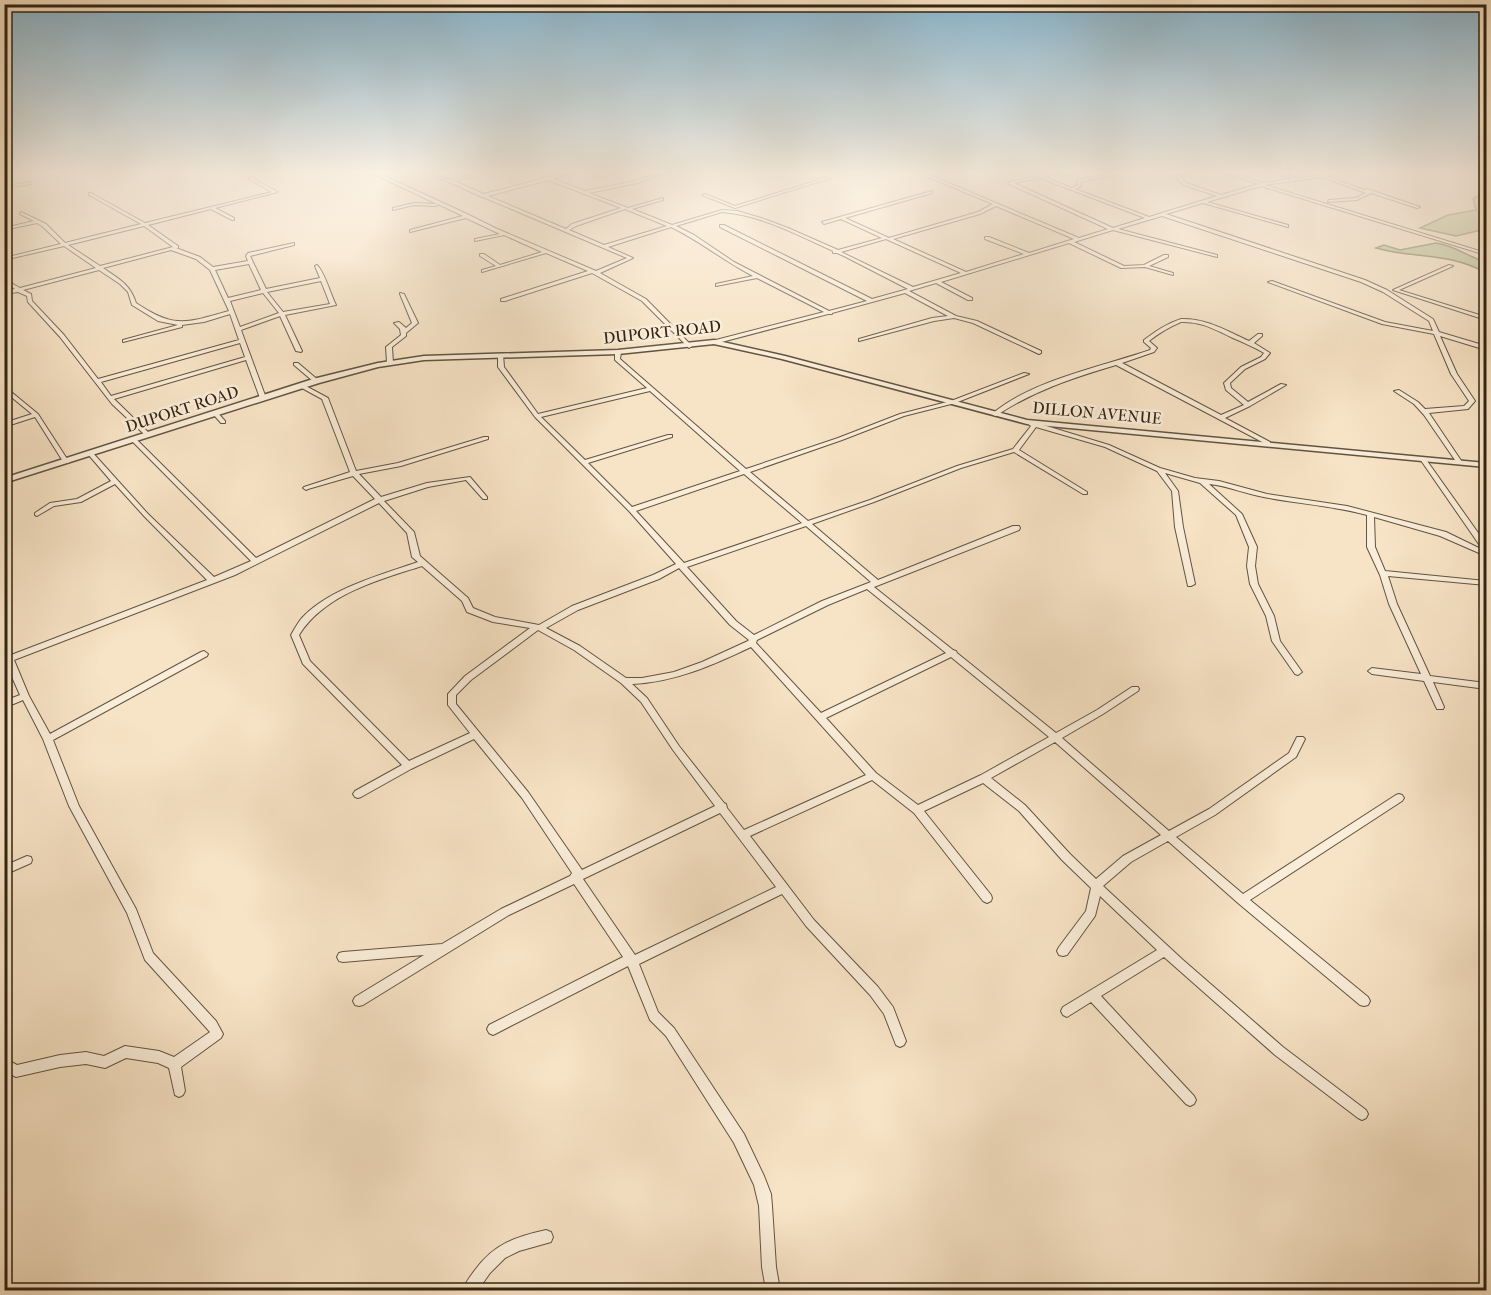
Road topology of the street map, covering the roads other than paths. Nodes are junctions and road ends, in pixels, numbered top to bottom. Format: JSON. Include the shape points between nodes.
{"nodes":[{"id":1,"x":49,"y":231,"type":"edge"},
{"id":2,"x":114,"y":231,"type":"edge"},
{"id":3,"x":155,"y":231,"type":"edge"},
{"id":4,"x":500,"y":231,"type":"edge"},
{"id":5,"x":566,"y":231,"type":"edge"},
{"id":6,"x":653,"y":231,"type":"edge"},
{"id":7,"x":680,"y":231,"type":"edge"},
{"id":8,"x":733,"y":231,"type":"edge"},
{"id":9,"x":791,"y":231,"type":"edge"},
{"id":10,"x":871,"y":231,"type":"edge"},
{"id":11,"x":914,"y":231,"type":"edge"},
{"id":12,"x":1061,"y":231,"type":"edge"},
{"id":13,"x":1104,"y":231,"type":"edge"},
{"id":14,"x":1121,"y":231,"type":"edge"},
{"id":15,"x":1212,"y":231,"type":"edge"},
{"id":16,"x":1410,"y":231,"type":"edge"},
{"id":17,"x":505,"y":234,"type":"junction"},
{"id":18,"x":987,"y":238,"type":"dead end"},
{"id":19,"x":888,"y":239,"type":"junction"},
{"id":20,"x":1079,"y":239,"type":"junction"},
{"id":21,"x":477,"y":240,"type":"dead end"},
{"id":22,"x":1070,"y":242,"type":"junction"},
{"id":23,"x":64,"y":244,"type":"junction"},
{"id":24,"x":292,"y":244,"type":"dead end"},
{"id":25,"x":605,"y":246,"type":"junction"},
{"id":26,"x":173,"y":249,"type":"junction"},
{"id":27,"x":546,"y":252,"type":"junction"},
{"id":28,"x":835,"y":252,"type":"junction"},
{"id":29,"x":1028,"y":254,"type":"junction"},
{"id":30,"x":1486,"y":254,"type":"edge"},
{"id":31,"x":482,"y":255,"type":"dead end"},
{"id":32,"x":1166,"y":256,"type":"dead end"},
{"id":33,"x":1215,"y":256,"type":"dead end"},
{"id":34,"x":4,"y":258,"type":"edge"},
{"id":35,"x":250,"y":262,"type":"junction"},
{"id":36,"x":317,"y":266,"type":"dead end"},
{"id":37,"x":499,"y":266,"type":"junction"},
{"id":38,"x":1145,"y":266,"type":"junction"},
{"id":39,"x":1451,"y":266,"type":"dead end"},
{"id":40,"x":99,"y":268,"type":"junction"},
{"id":41,"x":212,"y":269,"type":"junction"},
{"id":42,"x":484,"y":271,"type":"dead end"},
{"id":43,"x":594,"y":273,"type":"junction"},
{"id":44,"x":965,"y":273,"type":"junction"},
{"id":45,"x":1171,"y":274,"type":"dead end"},
{"id":46,"x":758,"y":276,"type":"junction"},
{"id":47,"x":323,"y":279,"type":"junction"},
{"id":48,"x":4,"y":280,"type":"edge"},
{"id":49,"x":937,"y":282,"type":"junction"},
{"id":50,"x":1270,"y":282,"type":"dead end"},
{"id":51,"x":718,"y":285,"type":"dead end"},
{"id":52,"x":913,"y":289,"type":"junction"},
{"id":53,"x":19,"y":290,"type":"junction"},
{"id":54,"x":1395,"y":290,"type":"junction"},
{"id":55,"x":264,"y":291,"type":"junction"},
{"id":56,"x":905,"y":291,"type":"junction"},
{"id":57,"x":1385,"y":291,"type":"junction"},
{"id":58,"x":4,"y":293,"type":"edge"},
{"id":59,"x":402,"y":294,"type":"dead end"},
{"id":60,"x":970,"y":299,"type":"dead end"},
{"id":61,"x":228,"y":300,"type":"junction"},
{"id":62,"x":503,"y":300,"type":"dead end"},
{"id":63,"x":872,"y":301,"type":"junction"},
{"id":64,"x":1437,"y":305,"type":"junction"},
{"id":65,"x":232,"y":312,"type":"junction"},
{"id":66,"x":830,"y":313,"type":"junction"},
{"id":67,"x":282,"y":314,"type":"junction"},
{"id":68,"x":954,"y":317,"type":"junction"},
{"id":69,"x":1486,"y":319,"type":"edge"},
{"id":70,"x":1431,"y":320,"type":"junction"},
{"id":71,"x":397,"y":323,"type":"dead end"},
{"id":72,"x":180,"y":326,"type":"junction"},
{"id":73,"x":240,"y":329,"type":"junction"},
{"id":74,"x":404,"y":332,"type":"junction"},
{"id":75,"x":1436,"y":333,"type":"junction"},
{"id":76,"x":1260,"y":335,"type":"dead end"},
{"id":77,"x":861,"y":340,"type":"dead end"},
{"id":78,"x":125,"y":341,"type":"dead end"},
{"id":79,"x":243,"y":341,"type":"junction"},
{"id":80,"x":714,"y":342,"type":"junction"},
{"id":81,"x":1250,"y":343,"type":"junction"},
{"id":82,"x":689,"y":346,"type":"junction"},
{"id":83,"x":1486,"y":348,"type":"edge"},
{"id":84,"x":299,"y":351,"type":"dead end"},
{"id":85,"x":618,"y":352,"type":"junction"},
{"id":86,"x":1039,"y":352,"type":"dead end"},
{"id":87,"x":501,"y":355,"type":"junction"},
{"id":88,"x":248,"y":358,"type":"junction"},
{"id":89,"x":390,"y":363,"type":"junction"},
{"id":90,"x":1117,"y":363,"type":"junction"},
{"id":91,"x":296,"y":364,"type":"dead end"},
{"id":92,"x":1026,"y":374,"type":"dead end"},
{"id":93,"x":98,"y":381,"type":"junction"},
{"id":94,"x":316,"y":381,"type":"junction"},
{"id":95,"x":1283,"y":385,"type":"dead end"},
{"id":96,"x":302,"y":386,"type":"junction"},
{"id":97,"x":4,"y":388,"type":"edge"},
{"id":98,"x":652,"y":389,"type":"junction"},
{"id":99,"x":1397,"y":391,"type":"dead end"},
{"id":100,"x":110,"y":398,"type":"junction"},
{"id":101,"x":263,"y":398,"type":"junction"},
{"id":102,"x":952,"y":402,"type":"junction"},
{"id":103,"x":1248,"y":405,"type":"junction"},
{"id":104,"x":215,"y":413,"type":"junction"},
{"id":105,"x":1425,"y":413,"type":"junction"},
{"id":106,"x":995,"y":414,"type":"junction"},
{"id":107,"x":36,"y":415,"type":"junction"},
{"id":108,"x":537,"y":416,"type":"junction"},
{"id":109,"x":1222,"y":417,"type":"junction"},
{"id":110,"x":223,"y":422,"type":"dead end"},
{"id":111,"x":1031,"y":423,"type":"junction"},
{"id":112,"x":4,"y":425,"type":"edge"},
{"id":113,"x":147,"y":435,"type":"junction"},
{"id":114,"x":670,"y":436,"type":"dead end"},
{"id":115,"x":486,"y":438,"type":"dead end"},
{"id":116,"x":133,"y":439,"type":"junction"},
{"id":117,"x":1268,"y":443,"type":"junction"},
{"id":118,"x":1015,"y":450,"type":"junction"},
{"id":119,"x":90,"y":453,"type":"junction"},
{"id":120,"x":1423,"y":459,"type":"junction"},
{"id":121,"x":66,"y":462,"type":"junction"},
{"id":122,"x":585,"y":462,"type":"junction"},
{"id":123,"x":1459,"y":462,"type":"junction"},
{"id":124,"x":1486,"y":465,"type":"edge"},
{"id":125,"x":1158,"y":469,"type":"junction"},
{"id":126,"x":745,"y":471,"type":"junction"},
{"id":127,"x":354,"y":473,"type":"junction"},
{"id":128,"x":4,"y":481,"type":"edge"},
{"id":129,"x":114,"y":482,"type":"junction"},
{"id":130,"x":1203,"y":482,"type":"junction"},
{"id":131,"x":306,"y":488,"type":"dead end"},
{"id":132,"x":1085,"y":493,"type":"dead end"},
{"id":133,"x":485,"y":498,"type":"dead end"},
{"id":134,"x":379,"y":500,"type":"junction"},
{"id":135,"x":631,"y":510,"type":"junction"},
{"id":136,"x":37,"y":514,"type":"dead end"},
{"id":137,"x":1370,"y":514,"type":"junction"},
{"id":138,"x":805,"y":524,"type":"junction"},
{"id":139,"x":1016,"y":528,"type":"dead end"},
{"id":140,"x":1473,"y":529,"type":"junction"},
{"id":141,"x":1486,"y":531,"type":"edge"},
{"id":142,"x":1486,"y":549,"type":"edge"},
{"id":143,"x":1486,"y":554,"type":"edge"},
{"id":144,"x":256,"y":562,"type":"junction"},
{"id":145,"x":423,"y":563,"type":"junction"},
{"id":146,"x":682,"y":565,"type":"junction"},
{"id":147,"x":1383,"y":573,"type":"junction"},
{"id":148,"x":212,"y":580,"type":"junction"},
{"id":149,"x":1486,"y":583,"type":"edge"},
{"id":150,"x":873,"y":584,"type":"junction"},
{"id":151,"x":1191,"y":584,"type":"dead end"},
{"id":152,"x":538,"y":628,"type":"junction"},
{"id":153,"x":753,"y":641,"type":"junction"},
{"id":154,"x":7,"y":653,"type":"edge"},
{"id":155,"x":953,"y":653,"type":"junction"},
{"id":156,"x":204,"y":654,"type":"dead end"},
{"id":157,"x":1372,"y":671,"type":"dead end"},
{"id":158,"x":1298,"y":672,"type":"dead end"},
{"id":159,"x":1427,"y":679,"type":"junction"},
{"id":160,"x":624,"y":681,"type":"junction"},
{"id":161,"x":1486,"y":686,"type":"edge"},
{"id":162,"x":1135,"y":689,"type":"dead end"},
{"id":163,"x":25,"y":696,"type":"junction"},
{"id":164,"x":4,"y":705,"type":"edge"},
{"id":165,"x":1440,"y":707,"type":"dead end"},
{"id":166,"x":819,"y":718,"type":"junction"},
{"id":167,"x":476,"y":734,"type":"junction"},
{"id":168,"x":1054,"y":736,"type":"junction"},
{"id":169,"x":48,"y":739,"type":"junction"},
{"id":170,"x":1300,"y":739,"type":"dead end"},
{"id":171,"x":408,"y":766,"type":"junction"},
{"id":172,"x":873,"y":776,"type":"junction"},
{"id":173,"x":984,"y":778,"type":"junction"},
{"id":174,"x":358,"y":794,"type":"dead end"},
{"id":175,"x":1399,"y":798,"type":"dead end"},
{"id":176,"x":723,"y":807,"type":"junction"},
{"id":177,"x":917,"y":810,"type":"junction"},
{"id":178,"x":743,"y":835,"type":"junction"},
{"id":179,"x":1169,"y":835,"type":"junction"},
{"id":180,"x":27,"y":860,"type":"dead end"},
{"id":181,"x":4,"y":872,"type":"edge"},
{"id":182,"x":577,"y":875,"type":"junction"},
{"id":183,"x":1097,"y":885,"type":"junction"},
{"id":184,"x":784,"y":888,"type":"junction"},
{"id":185,"x":987,"y":898,"type":"dead end"},
{"id":186,"x":1242,"y":900,"type":"junction"},
{"id":187,"x":446,"y":949,"type":"junction"},
{"id":188,"x":1063,"y":951,"type":"dead end"},
{"id":189,"x":1165,"y":951,"type":"junction"},
{"id":190,"x":343,"y":957,"type":"dead end"},
{"id":191,"x":631,"y":960,"type":"junction"},
{"id":192,"x":1092,"y":995,"type":"junction"},
{"id":193,"x":359,"y":1001,"type":"dead end"},
{"id":194,"x":1364,"y":1001,"type":"dead end"},
{"id":195,"x":1067,"y":1011,"type":"dead end"},
{"id":196,"x":493,"y":1029,"type":"dead end"},
{"id":197,"x":900,"y":1041,"type":"dead end"},
{"id":198,"x":4,"y":1064,"type":"edge"},
{"id":199,"x":175,"y":1064,"type":"junction"},
{"id":200,"x":179,"y":1091,"type":"dead end"},
{"id":201,"x":1190,"y":1100,"type":"dead end"},
{"id":202,"x":1362,"y":1114,"type":"dead end"},
{"id":203,"x":546,"y":1237,"type":"dead end"},
{"id":204,"x":470,"y":1290,"type":"edge"},
{"id":205,"x":773,"y":1290,"type":"edge"}],
"edges":[{"from":1,"to":23,"type":"street"},
{"from":2,"to":23,"type":"street"},
{"from":3,"to":26,"type":"street","via":[[176,245]]},
{"from":4,"to":17,"type":"street"},
{"from":5,"to":25,"type":"street"},
{"from":6,"to":25,"type":"street"},
{"from":7,"to":46,"type":"street"},
{"from":8,"to":63,"type":"street"},
{"from":9,"to":28,"type":"street"},
{"from":10,"to":19,"type":"street"},
{"from":11,"to":19,"type":"street"},
{"from":12,"to":20,"type":"street"},
{"from":13,"to":20,"type":"street","name":"DUPORT ROAD"},
{"from":14,"to":33,"type":"street"},
{"from":15,"to":57,"type":"street"},
{"from":16,"to":30,"type":"street"},
{"from":17,"to":21,"type":"street"},
{"from":17,"to":27,"type":"street"},
{"from":18,"to":29,"type":"street"},
{"from":19,"to":28,"type":"street"},
{"from":19,"to":44,"type":"street"},
{"from":20,"to":22,"type":"street","name":"DUPORT ROAD"},
{"from":22,"to":29,"type":"street","name":"DUPORT ROAD"},
{"from":22,"to":38,"type":"street","via":[[1123,267]]},
{"from":23,"to":34,"type":"street"},
{"from":23,"to":40,"type":"street"},
{"from":24,"to":35,"type":"street","via":[[250,254]]},
{"from":25,"to":43,"type":"street","via":[[631,258]]},
{"from":26,"to":40,"type":"street"},
{"from":26,"to":41,"type":"street","via":[[198,258]]},
{"from":27,"to":37,"type":"street"},
{"from":27,"to":43,"type":"street"},
{"from":28,"to":52,"type":"street"},
{"from":29,"to":44,"type":"street","name":"DUPORT ROAD"},
{"from":31,"to":37,"type":"street"},
{"from":32,"to":38,"type":"street"},
{"from":35,"to":41,"type":"street"},
{"from":35,"to":55,"type":"street"},
{"from":36,"to":47,"type":"street"},
{"from":37,"to":42,"type":"street"},
{"from":38,"to":45,"type":"street"},
{"from":39,"to":54,"type":"street"},
{"from":40,"to":53,"type":"street"},
{"from":40,"to":72,"type":"street","via":[[122,283],[131,300],[143,310]]},
{"from":41,"to":61,"type":"street"},
{"from":43,"to":62,"type":"street"},
{"from":43,"to":82,"type":"street","via":[[644,300]]},
{"from":44,"to":49,"type":"street","name":"DUPORT ROAD"},
{"from":46,"to":51,"type":"street"},
{"from":46,"to":66,"type":"street"},
{"from":47,"to":55,"type":"street"},
{"from":47,"to":67,"type":"street","via":[[333,305]]},
{"from":48,"to":53,"type":"street"},
{"from":49,"to":52,"type":"street","name":"DUPORT ROAD"},
{"from":49,"to":60,"type":"street"},
{"from":50,"to":75,"type":"street","via":[[1383,323]]},
{"from":52,"to":56,"type":"street","name":"DUPORT ROAD"},
{"from":53,"to":58,"type":"street"},
{"from":53,"to":93,"type":"street","via":[[29,295]]},
{"from":54,"to":57,"type":"street"},
{"from":54,"to":64,"type":"street"},
{"from":55,"to":61,"type":"street"},
{"from":55,"to":67,"type":"street"},
{"from":56,"to":63,"type":"street","name":"DUPORT ROAD"},
{"from":56,"to":68,"type":"street"},
{"from":57,"to":70,"type":"street"},
{"from":59,"to":74,"type":"street","via":[[416,323]]},
{"from":61,"to":65,"type":"street"},
{"from":63,"to":66,"type":"street","name":"DUPORT ROAD"},
{"from":64,"to":69,"type":"street"},
{"from":64,"to":70,"type":"street"},
{"from":65,"to":72,"type":"street"},
{"from":65,"to":73,"type":"street"},
{"from":66,"to":80,"type":"street","name":"DUPORT ROAD"},
{"from":67,"to":73,"type":"street"},
{"from":67,"to":84,"type":"street"},
{"from":68,"to":77,"type":"street"},
{"from":68,"to":86,"type":"street","via":[[975,322]]},
{"from":70,"to":75,"type":"street"},
{"from":71,"to":74,"type":"street"},
{"from":72,"to":78,"type":"street"},
{"from":73,"to":79,"type":"street"},
{"from":74,"to":89,"type":"street","via":[[389,347]]},
{"from":75,"to":83,"type":"street"},
{"from":75,"to":105,"type":"street","via":[[1454,374],[1472,401],[1466,408],[1431,409]]},
{"from":76,"to":81,"type":"street"},
{"from":79,"to":88,"type":"street"},
{"from":79,"to":93,"type":"street"},
{"from":80,"to":82,"type":"street","name":"DUPORT ROAD"},
{"from":80,"to":102,"type":"street","name":"DILLON AVENUE"},
{"from":81,"to":90,"type":"street","via":[[1209,323],[1187,318],[1153,334],[1146,341],[1154,348],[1152,351]]},
{"from":81,"to":103,"type":"street","via":[[1267,353],[1226,385]]},
{"from":82,"to":85,"type":"street","name":"DUPORT ROAD"},
{"from":85,"to":87,"type":"street","name":"DUPORT ROAD"},
{"from":85,"to":98,"type":"street","via":[[617,359]]},
{"from":87,"to":89,"type":"street","name":"DUPORT ROAD"},
{"from":87,"to":108,"type":"street","via":[[501,368]]},
{"from":88,"to":100,"type":"street"},
{"from":88,"to":101,"type":"street"},
{"from":89,"to":94,"type":"street","name":"DUPORT ROAD"},
{"from":90,"to":106,"type":"street","via":[[1041,388]]},
{"from":90,"to":109,"type":"street"},
{"from":91,"to":94,"type":"street"},
{"from":92,"to":102,"type":"street"},
{"from":93,"to":100,"type":"street"},
{"from":94,"to":96,"type":"street","name":"DUPORT ROAD"},
{"from":95,"to":103,"type":"street"},
{"from":96,"to":101,"type":"street","name":"DUPORT ROAD"},
{"from":96,"to":127,"type":"street","via":[[325,398]]},
{"from":97,"to":107,"type":"street"},
{"from":98,"to":108,"type":"street"},
{"from":98,"to":126,"type":"street"},
{"from":99,"to":105,"type":"street"},
{"from":100,"to":113,"type":"street"},
{"from":101,"to":104,"type":"street","name":"DUPORT ROAD"},
{"from":102,"to":106,"type":"street","name":"DILLON AVENUE"},
{"from":102,"to":126,"type":"street","via":[[902,415]]},
{"from":103,"to":109,"type":"street"},
{"from":104,"to":110,"type":"street"},
{"from":104,"to":113,"type":"street","name":"DUPORT ROAD"},
{"from":105,"to":123,"type":"street"},
{"from":106,"to":111,"type":"street","name":"DILLON AVENUE"},
{"from":107,"to":112,"type":"street"},
{"from":107,"to":121,"type":"street"},
{"from":108,"to":122,"type":"street"},
{"from":109,"to":117,"type":"street"},
{"from":111,"to":117,"type":"street","name":"DILLON AVENUE"},
{"from":111,"to":118,"type":"street"},
{"from":111,"to":125,"type":"street","via":[[1107,446]]},
{"from":113,"to":116,"type":"street","name":"DUPORT ROAD"},
{"from":114,"to":122,"type":"street"},
{"from":115,"to":127,"type":"street","via":[[399,465]]},
{"from":116,"to":119,"type":"street","name":"DUPORT ROAD"},
{"from":116,"to":144,"type":"street"},
{"from":117,"to":120,"type":"street","name":"DILLON AVENUE"},
{"from":118,"to":132,"type":"street"},
{"from":118,"to":138,"type":"street","via":[[959,466]]},
{"from":119,"to":121,"type":"street","name":"DUPORT ROAD"},
{"from":119,"to":129,"type":"street"},
{"from":120,"to":123,"type":"street","name":"DILLON AVENUE"},
{"from":120,"to":140,"type":"street"},
{"from":121,"to":128,"type":"street","name":"DUPORT ROAD"},
{"from":122,"to":135,"type":"street"},
{"from":123,"to":124,"type":"street","name":"DILLON AVENUE"},
{"from":125,"to":130,"type":"street"},
{"from":125,"to":151,"type":"street","via":[[1175,491]]},
{"from":126,"to":135,"type":"street"},
{"from":126,"to":138,"type":"street"},
{"from":127,"to":131,"type":"street"},
{"from":127,"to":134,"type":"street"},
{"from":129,"to":136,"type":"street","via":[[79,503],[52,504]]},
{"from":129,"to":148,"type":"street"},
{"from":130,"to":137,"type":"street"},
{"from":130,"to":158,"type":"street","via":[[1239,514],[1254,547],[1254,584],[1270,616],[1276,641]]},
{"from":133,"to":134,"type":"street","via":[[468,477]]},
{"from":134,"to":144,"type":"street"},
{"from":134,"to":145,"type":"street","via":[[410,532],[416,557]]},
{"from":135,"to":146,"type":"street"},
{"from":137,"to":143,"type":"street","via":[[1434,531]]},
{"from":137,"to":147,"type":"street","via":[[1371,547]]},
{"from":138,"to":146,"type":"street"},
{"from":138,"to":150,"type":"street"},
{"from":139,"to":150,"type":"street"},
{"from":140,"to":141,"type":"street"},
{"from":140,"to":142,"type":"street"},
{"from":144,"to":148,"type":"street"},
{"from":145,"to":152,"type":"street","via":[[465,600],[470,610]]},
{"from":145,"to":171,"type":"street","via":[[330,600],[309,614],[295,635],[306,662]]},
{"from":146,"to":152,"type":"street","via":[[575,608]]},
{"from":146,"to":153,"type":"street"},
{"from":147,"to":149,"type":"street"},
{"from":147,"to":159,"type":"street"},
{"from":148,"to":154,"type":"street","via":[[167,600]]},
{"from":150,"to":153,"type":"street","via":[[804,613]]},
{"from":150,"to":155,"type":"street"},
{"from":152,"to":160,"type":"street","via":[[577,648]]},
{"from":152,"to":167,"type":"street","via":[[452,694],[452,705]]},
{"from":153,"to":160,"type":"street","via":[[694,670],[655,681]]},
{"from":153,"to":166,"type":"street"},
{"from":154,"to":163,"type":"street"},
{"from":155,"to":166,"type":"street"},
{"from":155,"to":168,"type":"street","via":[[981,680]]},
{"from":156,"to":169,"type":"street"},
{"from":157,"to":159,"type":"street"},
{"from":159,"to":161,"type":"street"},
{"from":159,"to":165,"type":"street"},
{"from":160,"to":176,"type":"street","via":[[658,719]]},
{"from":162,"to":168,"type":"street"},
{"from":163,"to":164,"type":"street"},
{"from":163,"to":169,"type":"street"},
{"from":166,"to":172,"type":"street"},
{"from":167,"to":171,"type":"street"},
{"from":167,"to":182,"type":"street","via":[[525,795]]},
{"from":168,"to":173,"type":"street"},
{"from":168,"to":179,"type":"street"},
{"from":169,"to":199,"type":"street","via":[[74,806],[132,912],[149,956],[217,1034]]},
{"from":170,"to":179,"type":"street","via":[[1293,755],[1212,812]]},
{"from":171,"to":174,"type":"street"},
{"from":172,"to":177,"type":"street"},
{"from":172,"to":178,"type":"street"},
{"from":173,"to":177,"type":"street"},
{"from":173,"to":183,"type":"street","via":[[1022,808]]},
{"from":175,"to":186,"type":"street"},
{"from":176,"to":178,"type":"street"},
{"from":176,"to":182,"type":"street"},
{"from":177,"to":185,"type":"street"},
{"from":178,"to":184,"type":"street"},
{"from":179,"to":183,"type":"street","via":[[1127,859]]},
{"from":179,"to":186,"type":"street"},
{"from":180,"to":181,"type":"street"},
{"from":182,"to":187,"type":"street"},
{"from":182,"to":191,"type":"street"},
{"from":183,"to":188,"type":"street","via":[[1091,913]]},
{"from":183,"to":189,"type":"street"},
{"from":184,"to":191,"type":"street"},
{"from":184,"to":197,"type":"street","via":[[810,923],[874,991],[889,1011]]},
{"from":186,"to":194,"type":"street"},
{"from":187,"to":190,"type":"street"},
{"from":187,"to":193,"type":"street"},
{"from":189,"to":192,"type":"street"},
{"from":189,"to":202,"type":"street","via":[[1279,1050]]},
{"from":191,"to":196,"type":"street"},
{"from":191,"to":205,"type":"street","via":[[654,1016],[670,1032],[739,1139],[764,1191],[768,1275]]},
{"from":192,"to":195,"type":"street"},
{"from":192,"to":201,"type":"street"},
{"from":198,"to":199,"type":"street","via":[[16,1071],[86,1058],[105,1062],[124,1052],[159,1057]]},
{"from":199,"to":200,"type":"street"},
{"from":203,"to":204,"type":"street","via":[[516,1243],[491,1259]]}]}
